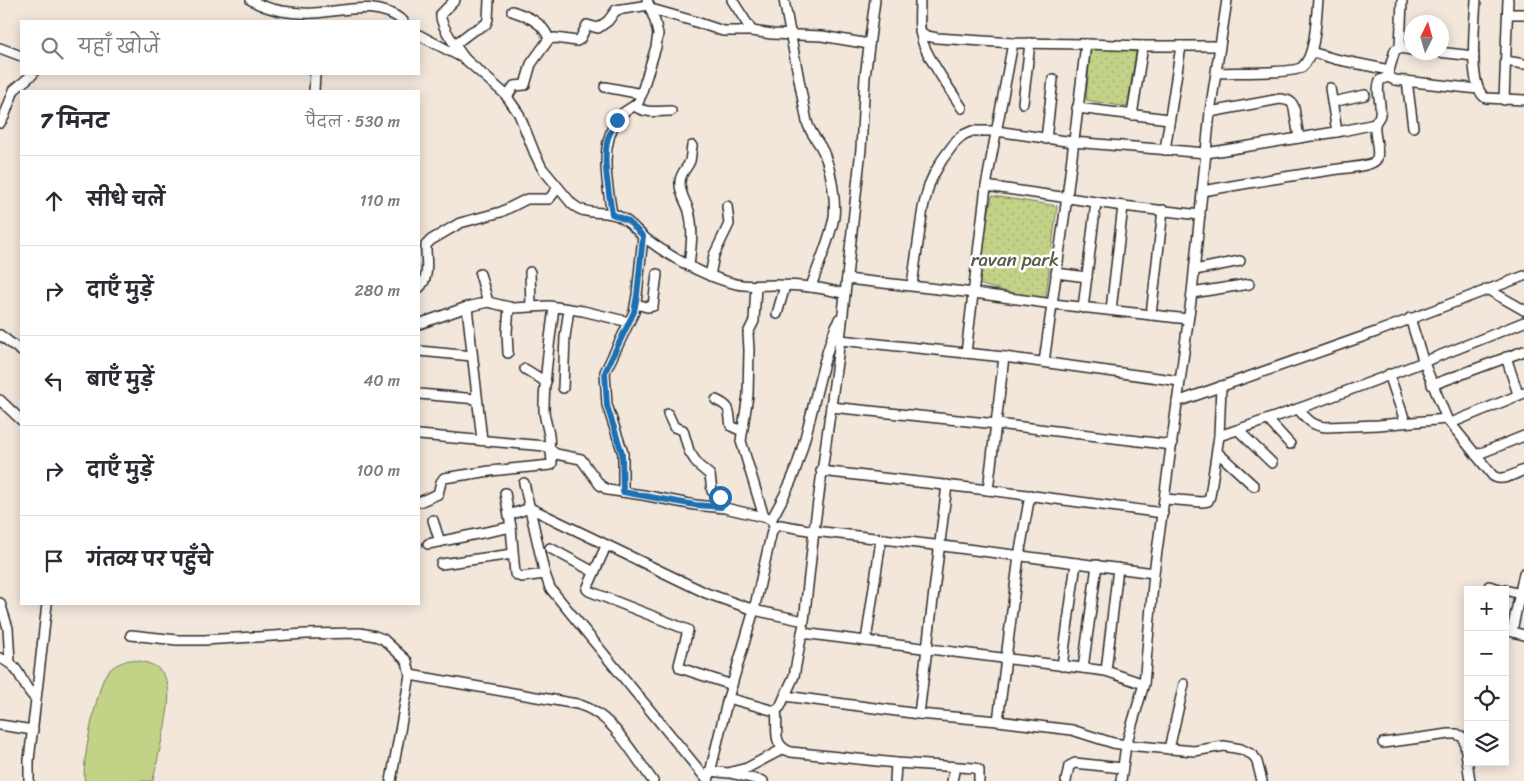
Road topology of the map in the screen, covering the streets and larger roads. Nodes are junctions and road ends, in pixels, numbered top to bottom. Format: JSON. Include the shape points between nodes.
{"nodes":[{"id":1,"x":251,"y":0,"type":"edge"},
{"id":2,"x":455,"y":0,"type":"edge"},
{"id":3,"x":489,"y":0,"type":"edge"},
{"id":4,"x":732,"y":0,"type":"edge"},
{"id":5,"x":784,"y":0,"type":"edge"},
{"id":6,"x":875,"y":0,"type":"edge"},
{"id":7,"x":920,"y":0,"type":"edge"},
{"id":8,"x":1220,"y":0,"type":"edge"},
{"id":9,"x":1227,"y":0,"type":"edge"},
{"id":10,"x":1318,"y":0,"type":"edge"},
{"id":11,"x":1402,"y":0,"type":"edge"},
{"id":12,"x":1476,"y":0,"type":"edge"},
{"id":13,"x":1508,"y":0,"type":"edge"},
{"id":14,"x":353,"y":4,"type":"edge"},
{"id":15,"x":336,"y":5,"type":"edge"},
{"id":16,"x":649,"y":5,"type":"edge"},
{"id":17,"x":512,"y":11,"type":"dead end"},
{"id":18,"x":1508,"y":14,"type":"junction"},
{"id":19,"x":1524,"y":14,"type":"edge"},
{"id":20,"x":316,"y":17,"type":"edge"},
{"id":21,"x":402,"y":20,"type":"edge"},
{"id":22,"x":752,"y":31,"type":"junction"},
{"id":23,"x":920,"y":32,"type":"junction"},
{"id":24,"x":791,"y":34,"type":"junction"},
{"id":25,"x":420,"y":36,"type":"edge"},
{"id":26,"x":549,"y":39,"type":"junction"},
{"id":27,"x":1013,"y":43,"type":"junction"},
{"id":28,"x":1030,"y":43,"type":"junction"},
{"id":29,"x":455,"y":44,"type":"junction"},
{"id":30,"x":869,"y":44,"type":"junction"},
{"id":31,"x":1086,"y":44,"type":"junction"},
{"id":32,"x":1144,"y":46,"type":"junction"},
{"id":33,"x":1181,"y":46,"type":"junction"},
{"id":34,"x":1219,"y":46,"type":"junction"},
{"id":35,"x":0,"y":48,"type":"edge"},
{"id":36,"x":1400,"y":48,"type":"junction"},
{"id":37,"x":1404,"y":49,"type":"edge"},
{"id":38,"x":1311,"y":52,"type":"junction"},
{"id":39,"x":1449,"y":53,"type":"edge"},
{"id":40,"x":20,"y":56,"type":"edge"},
{"id":41,"x":1474,"y":56,"type":"junction"},
{"id":42,"x":464,"y":59,"type":"junction"},
{"id":43,"x":1506,"y":61,"type":"junction"},
{"id":44,"x":1524,"y":64,"type":"edge"},
{"id":45,"x":1217,"y":73,"type":"junction"},
{"id":46,"x":1388,"y":73,"type":"junction"},
{"id":47,"x":32,"y":75,"type":"edge"},
{"id":48,"x":315,"y":75,"type":"edge"},
{"id":49,"x":1053,"y":79,"type":"dead end"},
{"id":50,"x":1407,"y":81,"type":"junction"},
{"id":51,"x":605,"y":87,"type":"dead end"},
{"id":52,"x":1330,"y":88,"type":"dead end"},
{"id":53,"x":1478,"y":89,"type":"junction"},
{"id":54,"x":314,"y":90,"type":"edge"},
{"id":55,"x":642,"y":94,"type":"junction"},
{"id":56,"x":1366,"y":95,"type":"dead end"},
{"id":57,"x":507,"y":97,"type":"junction"},
{"id":58,"x":1504,"y":100,"type":"junction"},
{"id":59,"x":1524,"y":100,"type":"edge"},
{"id":60,"x":1332,"y":102,"type":"junction"},
{"id":61,"x":1023,"y":103,"type":"dead end"},
{"id":62,"x":635,"y":106,"type":"junction"},
{"id":63,"x":962,"y":108,"type":"dead end"},
{"id":64,"x":1077,"y":108,"type":"junction"},
{"id":65,"x":671,"y":111,"type":"dead end"},
{"id":66,"x":1210,"y":112,"type":"junction"},
{"id":67,"x":1132,"y":115,"type":"junction"},
{"id":68,"x":1169,"y":119,"type":"junction"},
{"id":69,"x":0,"y":123,"type":"edge"},
{"id":70,"x":1375,"y":124,"type":"junction"},
{"id":71,"x":1414,"y":127,"type":"dead end"},
{"id":72,"x":996,"y":132,"type":"junction"},
{"id":73,"x":1337,"y":132,"type":"junction"},
{"id":74,"x":1298,"y":138,"type":"junction"},
{"id":75,"x":1046,"y":139,"type":"junction"},
{"id":76,"x":1074,"y":142,"type":"junction"},
{"id":77,"x":692,"y":146,"type":"dead end"},
{"id":78,"x":1165,"y":150,"type":"junction"},
{"id":79,"x":1206,"y":153,"type":"junction"},
{"id":80,"x":986,"y":186,"type":"junction"},
{"id":81,"x":558,"y":188,"type":"junction"},
{"id":82,"x":1203,"y":191,"type":"junction"},
{"id":83,"x":1067,"y":197,"type":"junction"},
{"id":84,"x":1096,"y":202,"type":"junction"},
{"id":85,"x":728,"y":206,"type":"dead end"},
{"id":86,"x":1123,"y":206,"type":"junction"},
{"id":87,"x":1163,"y":210,"type":"junction"},
{"id":88,"x":612,"y":214,"type":"junction"},
{"id":89,"x":1200,"y":215,"type":"junction"},
{"id":90,"x":643,"y":236,"type":"junction"},
{"id":91,"x":1240,"y":261,"type":"dead end"},
{"id":92,"x":689,"y":266,"type":"junction"},
{"id":93,"x":1195,"y":270,"type":"junction"},
{"id":94,"x":530,"y":272,"type":"dead end"},
{"id":95,"x":1056,"y":273,"type":"junction"},
{"id":96,"x":480,"y":274,"type":"dead end"},
{"id":97,"x":656,"y":274,"type":"dead end"},
{"id":98,"x":710,"y":276,"type":"junction"},
{"id":99,"x":1524,"y":276,"type":"edge"},
{"id":100,"x":1086,"y":277,"type":"junction"},
{"id":101,"x":847,"y":278,"type":"junction"},
{"id":102,"x":1249,"y":284,"type":"dead end"},
{"id":103,"x":912,"y":285,"type":"junction"},
{"id":104,"x":756,"y":286,"type":"junction"},
{"id":105,"x":785,"y":286,"type":"junction"},
{"id":106,"x":420,"y":287,"type":"edge"},
{"id":107,"x":811,"y":287,"type":"junction"},
{"id":108,"x":1487,"y":289,"type":"junction"},
{"id":109,"x":974,"y":293,"type":"junction"},
{"id":110,"x":1192,"y":293,"type":"junction"},
{"id":111,"x":845,"y":294,"type":"junction"},
{"id":112,"x":488,"y":302,"type":"junction"},
{"id":113,"x":636,"y":304,"type":"junction"},
{"id":114,"x":1052,"y":304,"type":"junction"},
{"id":115,"x":531,"y":306,"type":"junction"},
{"id":116,"x":467,"y":307,"type":"junction"},
{"id":117,"x":509,"y":307,"type":"junction"},
{"id":118,"x":554,"y":307,"type":"junction"},
{"id":119,"x":1083,"y":308,"type":"junction"},
{"id":120,"x":569,"y":309,"type":"junction"},
{"id":121,"x":843,"y":310,"type":"junction"},
{"id":122,"x":1111,"y":310,"type":"junction"},
{"id":123,"x":1524,"y":310,"type":"edge"},
{"id":124,"x":777,"y":314,"type":"dead end"},
{"id":125,"x":1151,"y":315,"type":"junction"},
{"id":126,"x":1410,"y":318,"type":"junction"},
{"id":127,"x":1188,"y":319,"type":"junction"},
{"id":128,"x":629,"y":322,"type":"junction"},
{"id":129,"x":1524,"y":322,"type":"edge"},
{"id":130,"x":420,"y":324,"type":"edge"},
{"id":131,"x":0,"y":335,"type":"edge"},
{"id":132,"x":840,"y":340,"type":"junction"},
{"id":133,"x":20,"y":350,"type":"edge"},
{"id":134,"x":420,"y":351,"type":"edge"},
{"id":135,"x":1524,"y":351,"type":"edge"},
{"id":136,"x":508,"y":353,"type":"dead end"},
{"id":137,"x":966,"y":353,"type":"junction"},
{"id":138,"x":472,"y":356,"type":"junction"},
{"id":139,"x":1004,"y":357,"type":"junction"},
{"id":140,"x":1506,"y":357,"type":"junction"},
{"id":141,"x":1044,"y":362,"type":"junction"},
{"id":142,"x":1424,"y":362,"type":"junction"},
{"id":143,"x":525,"y":369,"type":"dead end"},
{"id":144,"x":1389,"y":374,"type":"junction"},
{"id":145,"x":1180,"y":381,"type":"junction"},
{"id":146,"x":546,"y":382,"type":"junction"},
{"id":147,"x":1432,"y":385,"type":"junction"},
{"id":148,"x":1221,"y":386,"type":"junction"},
{"id":149,"x":563,"y":388,"type":"dead end"},
{"id":150,"x":1521,"y":393,"type":"edge"},
{"id":151,"x":420,"y":394,"type":"edge"},
{"id":152,"x":477,"y":399,"type":"junction"},
{"id":153,"x":0,"y":400,"type":"edge"},
{"id":154,"x":716,"y":400,"type":"dead end"},
{"id":155,"x":1177,"y":402,"type":"junction"},
{"id":156,"x":831,"y":407,"type":"junction"},
{"id":157,"x":1298,"y":409,"type":"junction"},
{"id":158,"x":668,"y":414,"type":"dead end"},
{"id":159,"x":20,"y":419,"type":"edge"},
{"id":160,"x":1268,"y":420,"type":"junction"},
{"id":161,"x":1405,"y":421,"type":"junction"},
{"id":162,"x":1449,"y":421,"type":"junction"},
{"id":163,"x":997,"y":424,"type":"junction"},
{"id":164,"x":1238,"y":430,"type":"junction"},
{"id":165,"x":742,"y":431,"type":"junction"},
{"id":166,"x":420,"y":435,"type":"edge"},
{"id":167,"x":1219,"y":436,"type":"junction"},
{"id":168,"x":1524,"y":436,"type":"edge"},
{"id":169,"x":482,"y":440,"type":"junction"},
{"id":170,"x":1290,"y":444,"type":"dead end"},
{"id":171,"x":1172,"y":445,"type":"junction"},
{"id":172,"x":550,"y":449,"type":"junction"},
{"id":173,"x":1217,"y":452,"type":"junction"},
{"id":174,"x":1476,"y":455,"type":"junction"},
{"id":175,"x":1272,"y":463,"type":"dead end"},
{"id":176,"x":1524,"y":470,"type":"edge"},
{"id":177,"x":821,"y":472,"type":"junction"},
{"id":178,"x":524,"y":483,"type":"dead end"},
{"id":179,"x":947,"y":484,"type":"junction"},
{"id":180,"x":1254,"y":486,"type":"dead end"},
{"id":181,"x":988,"y":490,"type":"junction"},
{"id":182,"x":623,"y":492,"type":"junction"},
{"id":183,"x":505,"y":493,"type":"dead end"},
{"id":184,"x":1030,"y":495,"type":"junction"},
{"id":185,"x":1165,"y":499,"type":"junction"},
{"id":186,"x":420,"y":502,"type":"edge"},
{"id":187,"x":721,"y":507,"type":"junction"},
{"id":188,"x":530,"y":508,"type":"junction"},
{"id":189,"x":1162,"y":513,"type":"junction"},
{"id":190,"x":509,"y":515,"type":"junction"},
{"id":191,"x":433,"y":520,"type":"dead end"},
{"id":192,"x":770,"y":521,"type":"junction"},
{"id":193,"x":511,"y":527,"type":"junction"},
{"id":194,"x":814,"y":531,"type":"junction"},
{"id":195,"x":881,"y":540,"type":"junction"},
{"id":196,"x":440,"y":542,"type":"junction"},
{"id":197,"x":428,"y":544,"type":"dead end"},
{"id":198,"x":606,"y":546,"type":"junction"},
{"id":199,"x":940,"y":546,"type":"junction"},
{"id":200,"x":550,"y":548,"type":"dead end"},
{"id":201,"x":513,"y":554,"type":"junction"},
{"id":202,"x":1020,"y":556,"type":"junction"},
{"id":203,"x":1076,"y":563,"type":"junction"},
{"id":204,"x":441,"y":564,"type":"dead end"},
{"id":205,"x":1097,"y":566,"type":"junction"},
{"id":206,"x":1118,"y":568,"type":"junction"},
{"id":207,"x":594,"y":572,"type":"junction"},
{"id":208,"x":1154,"y":573,"type":"junction"},
{"id":209,"x":1524,"y":573,"type":"edge"},
{"id":210,"x":545,"y":574,"type":"junction"},
{"id":211,"x":1509,"y":591,"type":"edge"},
{"id":212,"x":1522,"y":595,"type":"edge"},
{"id":213,"x":0,"y":604,"type":"edge"},
{"id":214,"x":47,"y":605,"type":"edge"},
{"id":215,"x":754,"y":610,"type":"junction"},
{"id":216,"x":804,"y":621,"type":"junction"},
{"id":217,"x":1509,"y":631,"type":"edge"},
{"id":218,"x":802,"y":633,"type":"junction"},
{"id":219,"x":131,"y":635,"type":"dead end"},
{"id":220,"x":1524,"y":635,"type":"edge"},
{"id":221,"x":866,"y":642,"type":"junction"},
{"id":222,"x":927,"y":649,"type":"junction"},
{"id":223,"x":0,"y":658,"type":"edge"},
{"id":224,"x":1006,"y":659,"type":"junction"},
{"id":225,"x":10,"y":662,"type":"junction"},
{"id":226,"x":1062,"y":666,"type":"junction"},
{"id":227,"x":1083,"y":668,"type":"junction"},
{"id":228,"x":1106,"y":671,"type":"junction"},
{"id":229,"x":410,"y":675,"type":"junction"},
{"id":230,"x":1144,"y":684,"type":"junction"},
{"id":231,"x":1184,"y":684,"type":"dead end"},
{"id":232,"x":732,"y":685,"type":"junction"},
{"id":233,"x":785,"y":696,"type":"junction"},
{"id":234,"x":728,"y":698,"type":"junction"},
{"id":235,"x":36,"y":699,"type":"junction"},
{"id":236,"x":776,"y":710,"type":"junction"},
{"id":237,"x":919,"y":714,"type":"junction"},
{"id":238,"x":998,"y":721,"type":"junction"},
{"id":239,"x":0,"y":725,"type":"edge"},
{"id":240,"x":33,"y":730,"type":"junction"},
{"id":241,"x":1383,"y":743,"type":"dead end"},
{"id":242,"x":1126,"y":746,"type":"junction"},
{"id":243,"x":783,"y":749,"type":"junction"},
{"id":244,"x":1169,"y":749,"type":"junction"},
{"id":245,"x":896,"y":762,"type":"junction"},
{"id":246,"x":955,"y":767,"type":"junction"},
{"id":247,"x":1122,"y":768,"type":"junction"},
{"id":248,"x":710,"y":771,"type":"junction"},
{"id":249,"x":728,"y":773,"type":"junction"},
{"id":250,"x":28,"y":781,"type":"edge"},
{"id":251,"x":391,"y":781,"type":"edge"},
{"id":252,"x":652,"y":781,"type":"edge"},
{"id":253,"x":708,"y":781,"type":"edge"},
{"id":254,"x":763,"y":781,"type":"edge"},
{"id":255,"x":895,"y":781,"type":"edge"},
{"id":256,"x":952,"y":781,"type":"edge"},
{"id":257,"x":979,"y":781,"type":"edge"},
{"id":258,"x":1066,"y":781,"type":"edge"},
{"id":259,"x":1121,"y":781,"type":"edge"},
{"id":260,"x":1262,"y":781,"type":"edge"},
{"id":261,"x":1470,"y":781,"type":"edge"}],
"edges":[{"from":1,"to":20,"type":"street","via":[[286,12]]},
{"from":2,"to":29,"type":"street","via":[[440,17]]},
{"from":3,"to":29,"type":"street","via":[[486,24]]},
{"from":4,"to":22,"type":"street"},
{"from":5,"to":24,"type":"street"},
{"from":6,"to":30,"type":"street"},
{"from":7,"to":23,"type":"street"},
{"from":8,"to":9,"type":"street"},
{"from":9,"to":34,"type":"street"},
{"from":10,"to":38,"type":"street"},
{"from":11,"to":36,"type":"street"},
{"from":12,"to":41,"type":"street"},
{"from":13,"to":18,"type":"street"},
{"from":14,"to":15,"type":"street"},
{"from":14,"to":21,"type":"street","via":[[382,10]]},
{"from":15,"to":20,"type":"street"},
{"from":16,"to":22,"type":"street","via":[[723,31]]},
{"from":16,"to":26,"type":"street","via":[[616,10],[598,28],[587,25],[577,41]]},
{"from":16,"to":55,"type":"street","via":[[657,27],[657,40]]},
{"from":17,"to":26,"type":"street","via":[[536,22]]},
{"from":18,"to":19,"type":"street"},
{"from":18,"to":43,"type":"street"},
{"from":22,"to":24,"type":"street"},
{"from":23,"to":27,"type":"street","via":[[932,38]]},
{"from":23,"to":63,"type":"street","via":[[931,61]]},
{"from":24,"to":30,"type":"street"},
{"from":24,"to":107,"type":"street","via":[[807,122],[813,138],[826,156],[835,207]]},
{"from":25,"to":42,"type":"street"},
{"from":26,"to":57,"type":"street","via":[[532,62],[525,85],[514,86]]},
{"from":27,"to":28,"type":"street"},
{"from":27,"to":72,"type":"street"},
{"from":28,"to":31,"type":"street"},
{"from":28,"to":61,"type":"street"},
{"from":29,"to":42,"type":"street"},
{"from":30,"to":101,"type":"street"},
{"from":31,"to":32,"type":"street"},
{"from":31,"to":64,"type":"street"},
{"from":32,"to":33,"type":"street"},
{"from":32,"to":67,"type":"street"},
{"from":33,"to":34,"type":"street"},
{"from":33,"to":68,"type":"street"},
{"from":34,"to":45,"type":"street"},
{"from":35,"to":40,"type":"street"},
{"from":36,"to":37,"type":"street"},
{"from":36,"to":46,"type":"street","via":[[1393,52]]},
{"from":38,"to":45,"type":"street","via":[[1304,66],[1296,70]]},
{"from":38,"to":46,"type":"street"},
{"from":39,"to":41,"type":"street"},
{"from":41,"to":53,"type":"street"},
{"from":42,"to":57,"type":"street"},
{"from":43,"to":44,"type":"street"},
{"from":43,"to":58,"type":"street"},
{"from":45,"to":66,"type":"street"},
{"from":46,"to":50,"type":"street","via":[[1395,80]]},
{"from":46,"to":70,"type":"street","via":[[1378,86],[1380,116]]},
{"from":47,"to":69,"type":"street","via":[[14,90]]},
{"from":48,"to":54,"type":"street"},
{"from":49,"to":75,"type":"street"},
{"from":50,"to":53,"type":"street"},
{"from":50,"to":71,"type":"street"},
{"from":51,"to":55,"type":"street"},
{"from":52,"to":60,"type":"street"},
{"from":53,"to":58,"type":"street","via":[[1486,98]]},
{"from":55,"to":62,"type":"street"},
{"from":56,"to":60,"type":"street"},
{"from":57,"to":81,"type":"street","via":[[542,168]]},
{"from":58,"to":59,"type":"street"},
{"from":60,"to":73,"type":"street"},
{"from":62,"to":65,"type":"street","via":[[646,111]]},
{"from":62,"to":88,"type":"street","via":[[619,116],[608,138],[606,172]]},
{"from":64,"to":67,"type":"street"},
{"from":64,"to":76,"type":"street"},
{"from":66,"to":74,"type":"street","via":[[1280,99],[1290,101]]},
{"from":66,"to":79,"type":"street"},
{"from":67,"to":68,"type":"street"},
{"from":68,"to":78,"type":"street"},
{"from":70,"to":73,"type":"street"},
{"from":70,"to":82,"type":"street","via":[[1378,153],[1374,163]]},
{"from":72,"to":75,"type":"street"},
{"from":72,"to":80,"type":"street"},
{"from":72,"to":103,"type":"street","via":[[972,131],[963,135],[934,174],[926,195]]},
{"from":73,"to":74,"type":"street"},
{"from":74,"to":79,"type":"street"},
{"from":75,"to":76,"type":"street"},
{"from":76,"to":78,"type":"street"},
{"from":76,"to":83,"type":"street"},
{"from":77,"to":92,"type":"street","via":[[690,162],[680,182],[692,229]]},
{"from":78,"to":79,"type":"street"},
{"from":79,"to":82,"type":"street"},
{"from":80,"to":83,"type":"street"},
{"from":80,"to":109,"type":"street"},
{"from":81,"to":88,"type":"street","via":[[577,209]]},
{"from":81,"to":106,"type":"street","via":[[549,199],[527,199],[501,212],[460,223],[428,242],[426,276]]},
{"from":82,"to":89,"type":"street"},
{"from":83,"to":84,"type":"street"},
{"from":83,"to":95,"type":"street"},
{"from":84,"to":86,"type":"street"},
{"from":84,"to":100,"type":"street"},
{"from":85,"to":98,"type":"street","via":[[729,224],[714,255]]},
{"from":86,"to":87,"type":"street"},
{"from":86,"to":122,"type":"street"},
{"from":87,"to":89,"type":"street"},
{"from":87,"to":125,"type":"street"},
{"from":88,"to":90,"type":"street","via":[[628,221]]},
{"from":89,"to":93,"type":"street"},
{"from":90,"to":92,"type":"street"},
{"from":90,"to":113,"type":"street"},
{"from":91,"to":93,"type":"street"},
{"from":92,"to":98,"type":"street"},
{"from":93,"to":110,"type":"street"},
{"from":94,"to":115,"type":"street"},
{"from":95,"to":100,"type":"street"},
{"from":95,"to":114,"type":"street"},
{"from":96,"to":112,"type":"street"},
{"from":97,"to":113,"type":"street","via":[[653,306]]},
{"from":98,"to":104,"type":"street","via":[[735,284]]},
{"from":99,"to":108,"type":"street"},
{"from":100,"to":119,"type":"street"},
{"from":101,"to":103,"type":"street"},
{"from":101,"to":111,"type":"street"},
{"from":102,"to":110,"type":"street"},
{"from":103,"to":109,"type":"street"},
{"from":104,"to":105,"type":"street"},
{"from":104,"to":165,"type":"street","via":[[754,321],[748,333],[749,386]]},
{"from":105,"to":107,"type":"street"},
{"from":105,"to":124,"type":"street"},
{"from":107,"to":111,"type":"street"},
{"from":108,"to":123,"type":"street"},
{"from":108,"to":126,"type":"street"},
{"from":109,"to":114,"type":"street"},
{"from":109,"to":137,"type":"street"},
{"from":110,"to":127,"type":"street"},
{"from":111,"to":121,"type":"street"},
{"from":112,"to":116,"type":"street"},
{"from":112,"to":117,"type":"street"},
{"from":113,"to":128,"type":"street"},
{"from":114,"to":119,"type":"street"},
{"from":114,"to":141,"type":"street"},
{"from":115,"to":117,"type":"street"},
{"from":115,"to":118,"type":"street"},
{"from":116,"to":130,"type":"street"},
{"from":116,"to":138,"type":"street"},
{"from":117,"to":136,"type":"street"},
{"from":118,"to":120,"type":"street"},
{"from":118,"to":146,"type":"street"},
{"from":119,"to":122,"type":"street"},
{"from":120,"to":128,"type":"street"},
{"from":120,"to":149,"type":"street"},
{"from":121,"to":132,"type":"street"},
{"from":121,"to":192,"type":"street","via":[[831,340],[795,470]]},
{"from":122,"to":125,"type":"street"},
{"from":125,"to":127,"type":"street"},
{"from":126,"to":142,"type":"street"},
{"from":126,"to":148,"type":"street"},
{"from":127,"to":145,"type":"street"},
{"from":128,"to":182,"type":"street","via":[[604,377],[607,406],[622,453]]},
{"from":129,"to":142,"type":"street"},
{"from":131,"to":133,"type":"street"},
{"from":132,"to":137,"type":"street"},
{"from":132,"to":156,"type":"street"},
{"from":134,"to":138,"type":"street"},
{"from":135,"to":140,"type":"street"},
{"from":137,"to":139,"type":"street"},
{"from":138,"to":152,"type":"street"},
{"from":139,"to":141,"type":"street"},
{"from":139,"to":163,"type":"street"},
{"from":140,"to":147,"type":"street"},
{"from":140,"to":150,"type":"street"},
{"from":141,"to":145,"type":"street"},
{"from":142,"to":144,"type":"street"},
{"from":142,"to":147,"type":"street"},
{"from":143,"to":146,"type":"street"},
{"from":144,"to":157,"type":"street"},
{"from":144,"to":161,"type":"street"},
{"from":145,"to":155,"type":"street"},
{"from":146,"to":172,"type":"street","via":[[544,411]]},
{"from":147,"to":162,"type":"street"},
{"from":148,"to":155,"type":"street"},
{"from":148,"to":167,"type":"street"},
{"from":150,"to":162,"type":"street"},
{"from":151,"to":152,"type":"street"},
{"from":152,"to":169,"type":"street"},
{"from":153,"to":159,"type":"street"},
{"from":154,"to":165,"type":"street","via":[[728,407],[731,426]]},
{"from":155,"to":171,"type":"street"},
{"from":156,"to":163,"type":"street"},
{"from":156,"to":177,"type":"street"},
{"from":157,"to":160,"type":"street"},
{"from":157,"to":161,"type":"street","via":[[1310,423],[1319,426]]},
{"from":158,"to":187,"type":"street","via":[[674,427],[683,430],[687,448],[698,465],[710,475],[712,491],[720,497]]},
{"from":160,"to":164,"type":"street"},
{"from":160,"to":170,"type":"street"},
{"from":161,"to":162,"type":"street"},
{"from":162,"to":174,"type":"street"},
{"from":163,"to":171,"type":"street"},
{"from":163,"to":181,"type":"street"},
{"from":164,"to":167,"type":"street"},
{"from":164,"to":175,"type":"street"},
{"from":165,"to":192,"type":"street","via":[[742,447]]},
{"from":166,"to":169,"type":"street"},
{"from":167,"to":173,"type":"street"},
{"from":168,"to":174,"type":"street"},
{"from":169,"to":172,"type":"street","via":[[542,445]]},
{"from":171,"to":185,"type":"street"},
{"from":172,"to":182,"type":"street","via":[[556,454],[580,459],[602,487]]},
{"from":172,"to":186,"type":"street","via":[[551,466],[444,478],[438,494]]},
{"from":173,"to":180,"type":"street"},
{"from":173,"to":185,"type":"street","via":[[1208,501]]},
{"from":174,"to":176,"type":"street","via":[[1497,479]]},
{"from":177,"to":179,"type":"street"},
{"from":177,"to":194,"type":"street"},
{"from":178,"to":188,"type":"street"},
{"from":179,"to":181,"type":"street"},
{"from":179,"to":199,"type":"street"},
{"from":181,"to":184,"type":"street"},
{"from":182,"to":187,"type":"street"},
{"from":183,"to":190,"type":"street"},
{"from":184,"to":189,"type":"street"},
{"from":184,"to":202,"type":"street"},
{"from":185,"to":189,"type":"street"},
{"from":187,"to":192,"type":"street"},
{"from":188,"to":190,"type":"street"},
{"from":188,"to":198,"type":"street"},
{"from":188,"to":210,"type":"street"},
{"from":189,"to":208,"type":"street"},
{"from":190,"to":193,"type":"street"},
{"from":191,"to":196,"type":"street"},
{"from":192,"to":194,"type":"street"},
{"from":192,"to":215,"type":"street","via":[[772,531]]},
{"from":193,"to":196,"type":"street"},
{"from":193,"to":201,"type":"street"},
{"from":194,"to":195,"type":"street"},
{"from":194,"to":216,"type":"street"},
{"from":195,"to":199,"type":"street"},
{"from":195,"to":221,"type":"street"},
{"from":196,"to":197,"type":"street"},
{"from":198,"to":207,"type":"street"},
{"from":198,"to":215,"type":"street","via":[[706,593]]},
{"from":199,"to":202,"type":"street"},
{"from":199,"to":222,"type":"street"},
{"from":200,"to":207,"type":"street"},
{"from":201,"to":204,"type":"street"},
{"from":201,"to":210,"type":"street","via":[[514,570],[518,576]]},
{"from":202,"to":203,"type":"street"},
{"from":202,"to":224,"type":"street"},
{"from":203,"to":205,"type":"street"},
{"from":203,"to":226,"type":"street"},
{"from":205,"to":206,"type":"street"},
{"from":205,"to":227,"type":"street"},
{"from":206,"to":208,"type":"street"},
{"from":206,"to":228,"type":"street"},
{"from":207,"to":232,"type":"street","via":[[589,591],[688,630],[679,665],[681,670]]},
{"from":208,"to":230,"type":"street"},
{"from":209,"to":212,"type":"street"},
{"from":210,"to":253,"type":"street","via":[[550,588]]},
{"from":211,"to":212,"type":"street"},
{"from":212,"to":217,"type":"street"},
{"from":213,"to":225,"type":"street","via":[[8,628]]},
{"from":214,"to":235,"type":"street"},
{"from":215,"to":216,"type":"street"},
{"from":215,"to":232,"type":"street"},
{"from":216,"to":218,"type":"street"},
{"from":217,"to":220,"type":"street"},
{"from":218,"to":221,"type":"street"},
{"from":218,"to":233,"type":"street","via":[[794,676]]},
{"from":219,"to":229,"type":"street","via":[[177,640],[306,634],[375,636],[407,661]]},
{"from":221,"to":222,"type":"street"},
{"from":222,"to":224,"type":"street"},
{"from":222,"to":237,"type":"street"},
{"from":223,"to":225,"type":"street"},
{"from":224,"to":226,"type":"street"},
{"from":224,"to":238,"type":"street"},
{"from":225,"to":235,"type":"street"},
{"from":226,"to":227,"type":"street"},
{"from":227,"to":228,"type":"street"},
{"from":228,"to":230,"type":"street"},
{"from":229,"to":251,"type":"street"},
{"from":229,"to":252,"type":"street","via":[[588,708],[615,731]]},
{"from":230,"to":242,"type":"street"},
{"from":231,"to":244,"type":"street"},
{"from":232,"to":234,"type":"street"},
{"from":233,"to":236,"type":"street"},
{"from":233,"to":237,"type":"street"},
{"from":234,"to":236,"type":"street"},
{"from":234,"to":248,"type":"street"},
{"from":235,"to":240,"type":"street"},
{"from":236,"to":243,"type":"street","via":[[777,739]]},
{"from":237,"to":238,"type":"street"},
{"from":238,"to":242,"type":"street","via":[[1072,730]]},
{"from":239,"to":240,"type":"street"},
{"from":240,"to":250,"type":"street"},
{"from":241,"to":261,"type":"street","via":[[1457,734],[1464,738]]},
{"from":242,"to":244,"type":"street"},
{"from":242,"to":247,"type":"street"},
{"from":243,"to":245,"type":"street"},
{"from":243,"to":249,"type":"street","via":[[747,768]]},
{"from":244,"to":260,"type":"street","via":[[1194,751],[1228,747],[1246,750],[1260,770]]},
{"from":245,"to":246,"type":"street"},
{"from":245,"to":255,"type":"street"},
{"from":246,"to":256,"type":"street"},
{"from":246,"to":257,"type":"street","via":[[979,770]]},
{"from":247,"to":258,"type":"street","via":[[1075,763],[1069,766]]},
{"from":247,"to":259,"type":"street"},
{"from":248,"to":249,"type":"street"},
{"from":248,"to":253,"type":"street"},
{"from":249,"to":254,"type":"street"}]}
